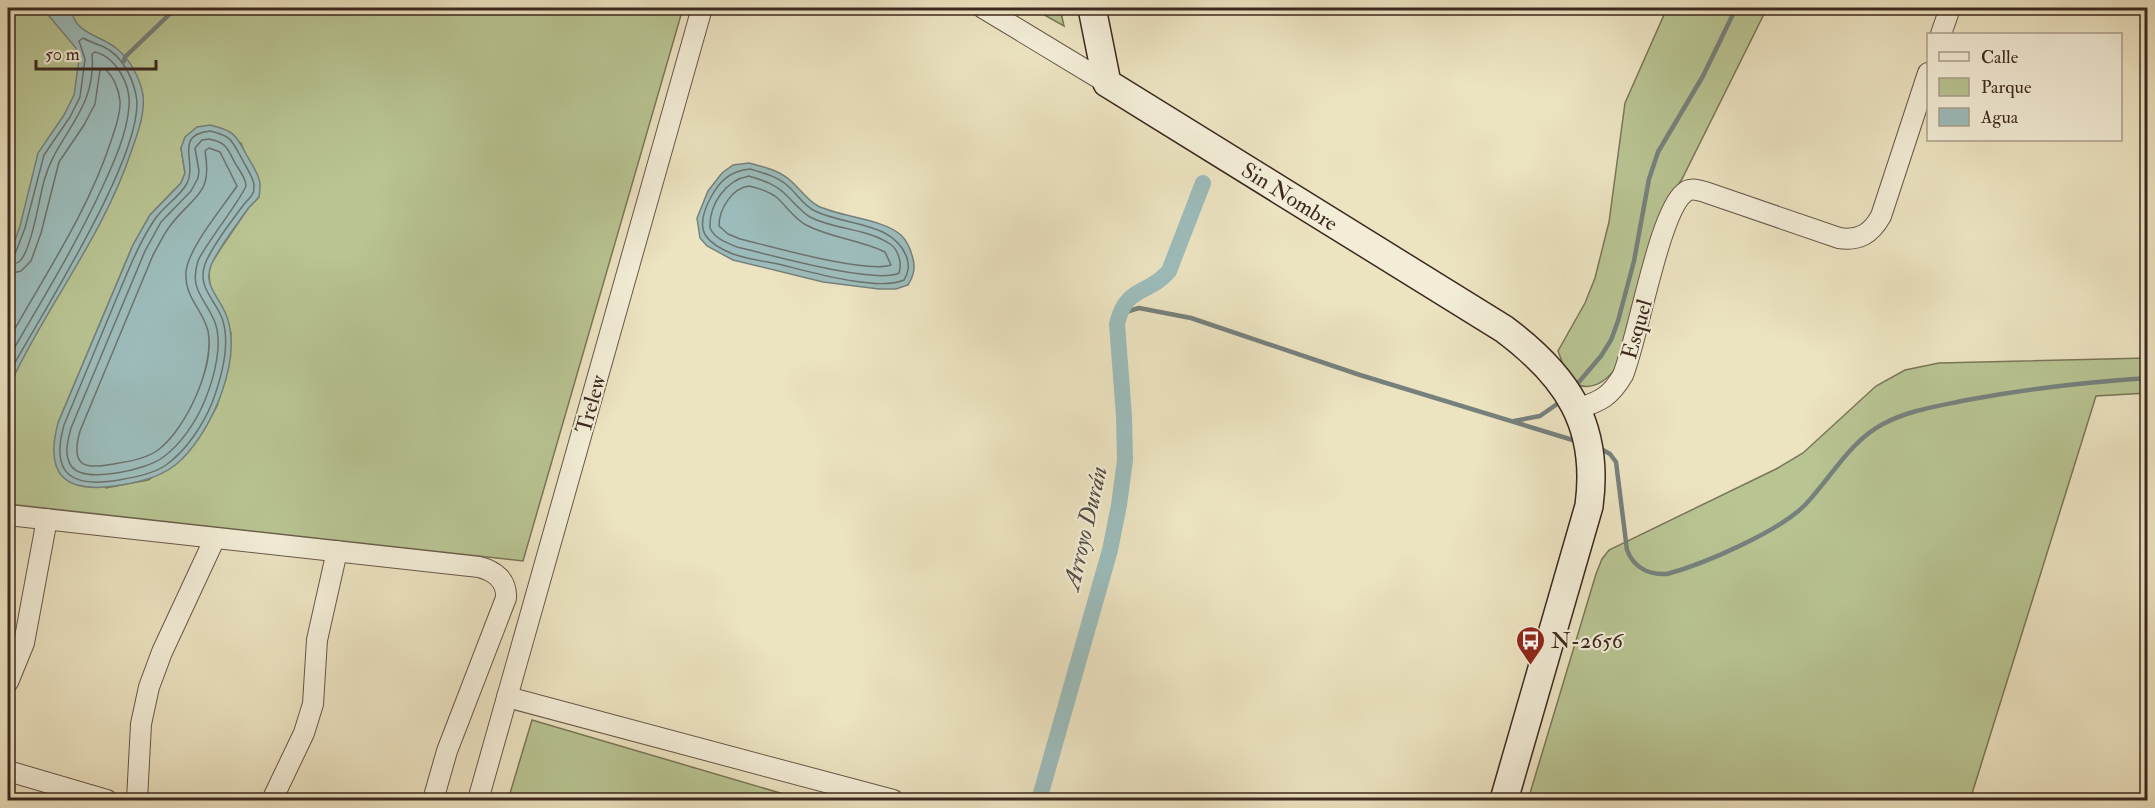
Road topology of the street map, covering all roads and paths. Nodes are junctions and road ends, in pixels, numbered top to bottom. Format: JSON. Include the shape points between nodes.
{"nodes":[{"id":1,"x":702,"y":8,"type":"edge"},
{"id":2,"x":983,"y":8,"type":"edge"},
{"id":3,"x":1092,"y":8,"type":"edge"},
{"id":4,"x":1950,"y":8,"type":"edge"},
{"id":5,"x":1941,"y":33,"type":"edge"},
{"id":6,"x":1927,"y":79,"type":"edge"},
{"id":7,"x":1107,"y":83,"type":"junction"},
{"id":8,"x":1577,"y":408,"type":"junction"},
{"id":9,"x":8,"y":515,"type":"edge"},
{"id":10,"x":47,"y":519,"type":"junction"},
{"id":11,"x":215,"y":538,"type":"junction"},
{"id":12,"x":337,"y":551,"type":"junction"},
{"id":13,"x":8,"y":682,"type":"edge"},
{"id":14,"x":507,"y":697,"type":"junction"},
{"id":15,"x":8,"y":771,"type":"edge"},
{"id":16,"x":106,"y":801,"type":"edge"},
{"id":17,"x":137,"y":801,"type":"edge"},
{"id":18,"x":272,"y":801,"type":"edge"},
{"id":19,"x":433,"y":801,"type":"edge"},
{"id":20,"x":477,"y":801,"type":"edge"},
{"id":21,"x":893,"y":801,"type":"edge"},
{"id":22,"x":1504,"y":801,"type":"edge"}],
"edges":[{"from":1,"to":14,"type":"street","name":"Trelew"},
{"from":2,"to":7,"type":"street","name":"Sin Nombre"},
{"from":3,"to":7,"type":"main road"},
{"from":4,"to":5,"type":"street"},
{"from":6,"to":8,"type":"street","name":"Esquel","via":[[1881,216],[1874,229],[1863,237],[1839,238],[1706,192],[1688,190],[1682,194],[1670,214],[1623,375],[1605,398]]},
{"from":7,"to":8,"type":"main road","name":"Sin Nombre","via":[[1504,329],[1545,364]]},
{"from":8,"to":22,"type":"main road","via":[[1591,457],[1588,506]]},
{"from":9,"to":10,"type":"street"},
{"from":10,"to":11,"type":"street"},
{"from":10,"to":13,"type":"street","via":[[24,643]]},
{"from":11,"to":12,"type":"street"},
{"from":11,"to":17,"type":"street","via":[[148,687],[141,724]]},
{"from":12,"to":18,"type":"street","via":[[317,640],[313,704],[304,733]]},
{"from":12,"to":19,"type":"street","via":[[479,567],[494,572],[507,591],[447,751]]},
{"from":14,"to":20,"type":"street","name":"Trelew"},
{"from":14,"to":21,"type":"street"},
{"from":15,"to":16,"type":"street"}]}
